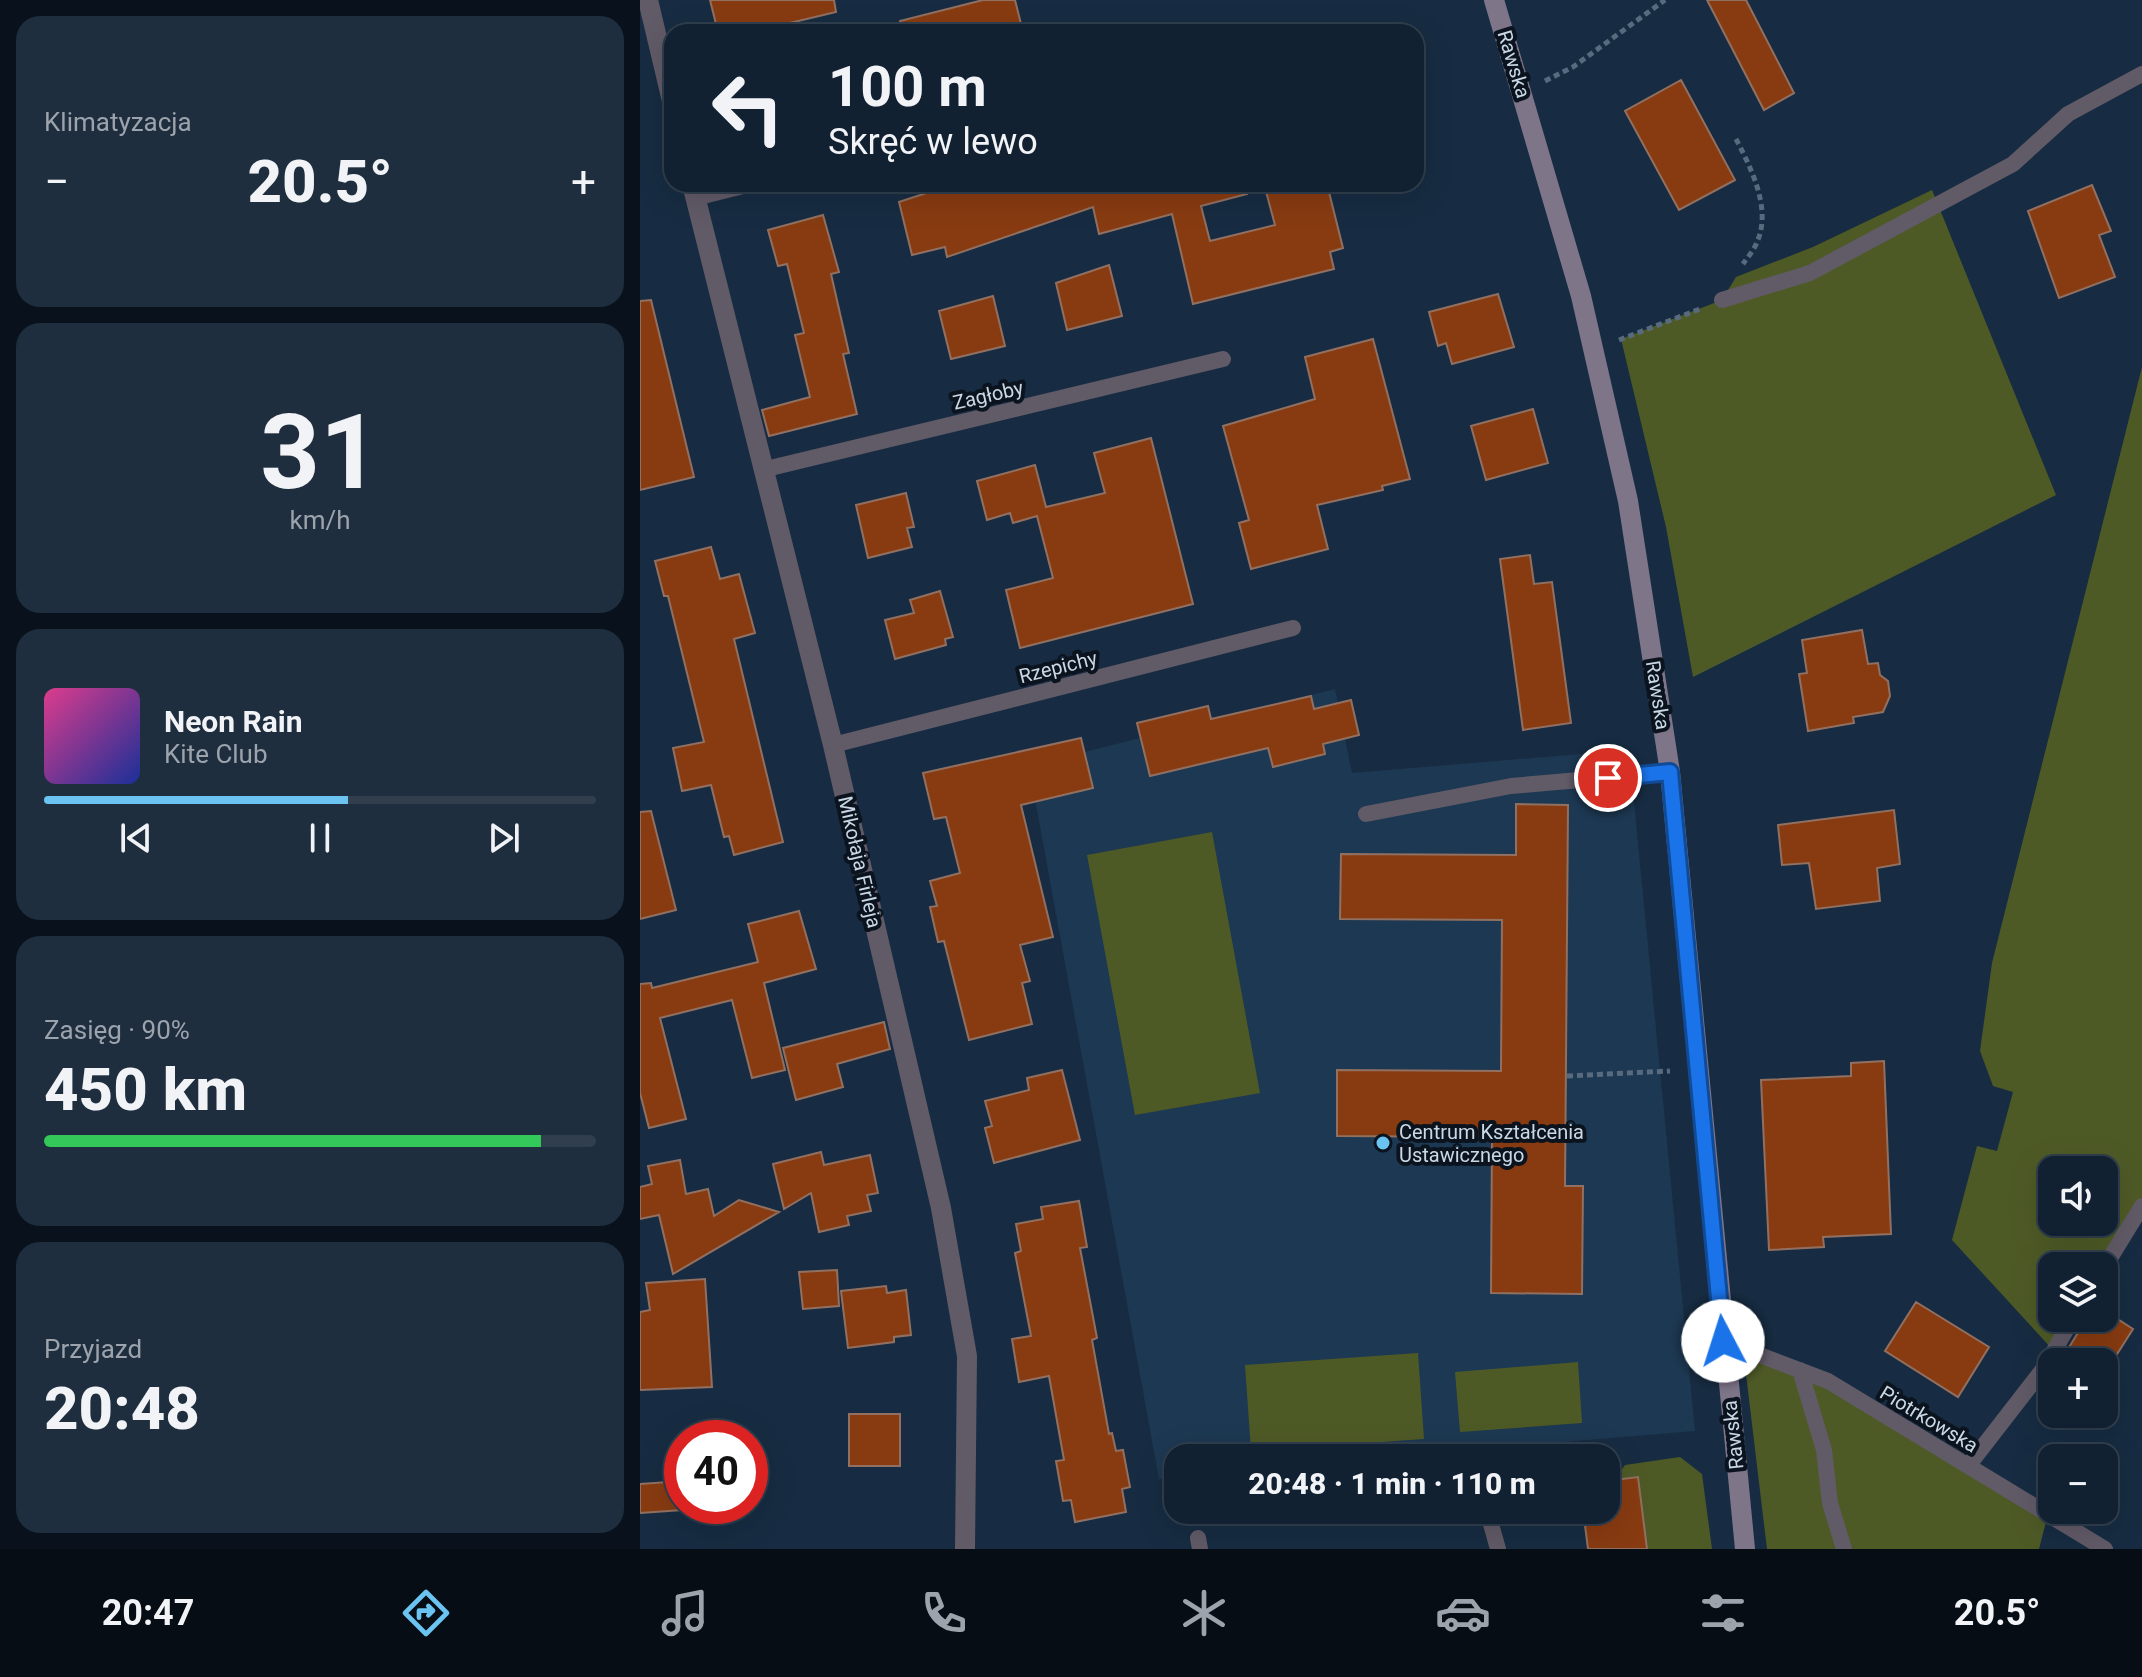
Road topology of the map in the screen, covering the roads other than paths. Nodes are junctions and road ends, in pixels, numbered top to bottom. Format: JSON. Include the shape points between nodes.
{"nodes":[{"id":1,"x":648,"y":0,"type":"edge"},
{"id":2,"x":1494,"y":0,"type":"edge"},
{"id":3,"x":664,"y":67,"type":"edge"},
{"id":4,"x":2142,"y":74,"type":"edge"},
{"id":5,"x":694,"y":192,"type":"edge"},
{"id":6,"x":1722,"y":300,"type":"road end"},
{"id":7,"x":1223,"y":359,"type":"dead end"},
{"id":8,"x":762,"y":470,"type":"junction"},
{"id":9,"x":1293,"y":628,"type":"dead end"},
{"id":10,"x":833,"y":745,"type":"junction"},
{"id":11,"x":1670,"y":772,"type":"junction"},
{"id":12,"x":1366,"y":814,"type":"dead end"},
{"id":13,"x":2142,"y":1206,"type":"edge"},
{"id":14,"x":2114,"y":1252,"type":"edge"},
{"id":15,"x":2065,"y":1332,"type":"edge"},
{"id":16,"x":1723,"y":1341,"type":"junction"},
{"id":17,"x":1800,"y":1370,"type":"junction"},
{"id":18,"x":1968,"y":1466,"type":"junction"},
{"id":19,"x":1491,"y":1524,"type":"edge"},
{"id":20,"x":965,"y":1549,"type":"edge"},
{"id":21,"x":1498,"y":1549,"type":"edge"},
{"id":22,"x":1745,"y":1549,"type":"edge"},
{"id":23,"x":1844,"y":1549,"type":"edge"},
{"id":24,"x":2105,"y":1549,"type":"edge"}],
"edges":[{"from":1,"to":3,"type":"street"},
{"from":2,"to":11,"type":"street","name":"Rawska","via":[[1593,349],[1628,501]]},
{"from":4,"to":6,"type":"lane","via":[[2068,114],[2013,164],[1810,273]]},
{"from":5,"to":8,"type":"street","name":"Mikołaja Firleja"},
{"from":7,"to":8,"type":"lane","name":"Zagłoby"},
{"from":8,"to":10,"type":"street","name":"Mikołaja Firleja"},
{"from":9,"to":10,"type":"lane","name":"Rzepichy"},
{"from":10,"to":20,"type":"street","name":"Mikołaja Firleja","via":[[941,1208],[967,1356]]},
{"from":11,"to":12,"type":"lane","via":[[1511,786]]},
{"from":11,"to":16,"type":"street","name":"Rawska"},
{"from":13,"to":14,"type":"lane"},
{"from":15,"to":18,"type":"lane","via":[[2044,1368]]},
{"from":16,"to":17,"type":"lane","name":"Piotrkowska"},
{"from":16,"to":22,"type":"street","name":"Rawska"},
{"from":17,"to":18,"type":"lane","name":"Piotrkowska","via":[[1828,1381]]},
{"from":17,"to":23,"type":"lane","via":[[1824,1450],[1830,1503]]},
{"from":18,"to":24,"type":"lane","name":"Piotrkowska"},
{"from":19,"to":21,"type":"lane"}]}
